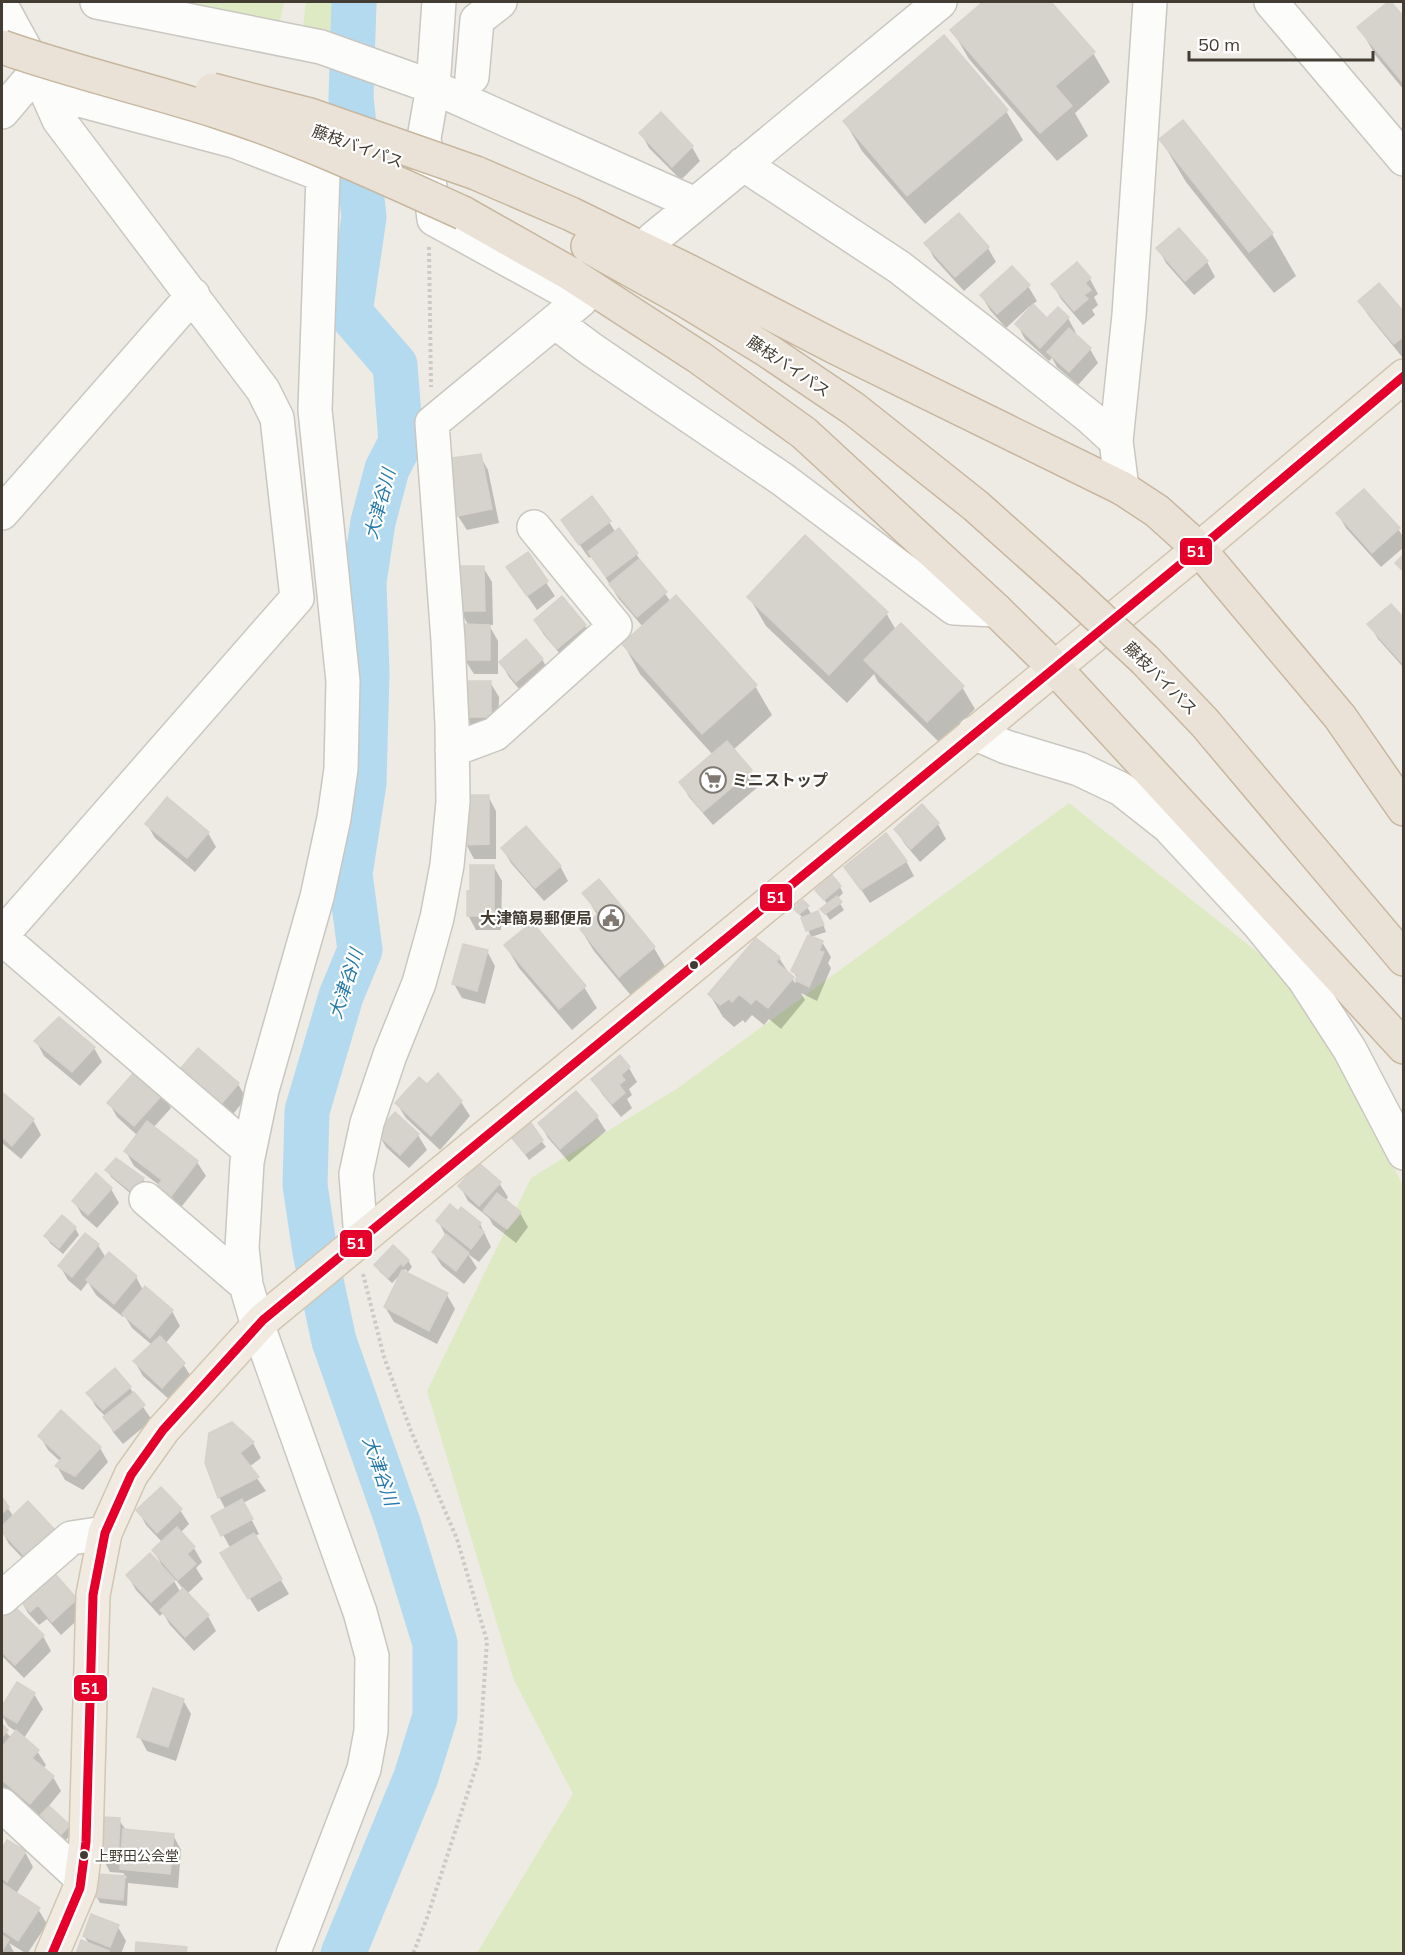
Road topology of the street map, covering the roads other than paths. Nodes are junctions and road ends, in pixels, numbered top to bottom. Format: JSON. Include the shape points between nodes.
{"nodes":[{"id":1,"x":97,"y":2,"type":"edge"},
{"id":2,"x":439,"y":2,"type":"edge"},
{"id":3,"x":500,"y":2,"type":"edge"},
{"id":4,"x":940,"y":2,"type":"edge"},
{"id":5,"x":1150,"y":2,"type":"edge"},
{"id":6,"x":1271,"y":2,"type":"edge"},
{"id":7,"x":2,"y":7,"type":"edge"},
{"id":8,"x":2,"y":40,"type":"edge"},
{"id":9,"x":2,"y":47,"type":"edge"},
{"id":10,"x":472,"y":77,"type":"dead end"},
{"id":11,"x":42,"y":81,"type":"junction"},
{"id":12,"x":429,"y":85,"type":"junction"},
{"id":13,"x":2,"y":112,"type":"edge"},
{"id":14,"x":1404,"y":159,"type":"edge"},
{"id":15,"x":743,"y":164,"type":"junction"},
{"id":16,"x":468,"y":192,"type":"junction"},
{"id":17,"x":695,"y":204,"type":"junction"},
{"id":18,"x":653,"y":239,"type":"dead end"},
{"id":19,"x":193,"y":295,"type":"junction"},
{"id":20,"x":555,"y":322,"type":"junction"},
{"id":21,"x":1404,"y":376,"type":"edge"},
{"id":22,"x":1116,"y":441,"type":"junction"},
{"id":23,"x":1122,"y":488,"type":"junction"},
{"id":24,"x":2,"y":513,"type":"edge"},
{"id":25,"x":534,"y":527,"type":"dead end"},
{"id":26,"x":1199,"y":549,"type":"junction"},
{"id":27,"x":996,"y":610,"type":"junction"},
{"id":28,"x":1054,"y":668,"type":"junction"},
{"id":29,"x":974,"y":733,"type":"junction"},
{"id":30,"x":452,"y":750,"type":"junction"},
{"id":31,"x":1404,"y":809,"type":"edge"},
{"id":32,"x":2,"y":936,"type":"edge"},
{"id":33,"x":1404,"y":959,"type":"edge"},
{"id":34,"x":1404,"y":1047,"type":"edge"},
{"id":35,"x":249,"y":1150,"type":"junction"},
{"id":36,"x":1404,"y":1153,"type":"edge"},
{"id":37,"x":146,"y":1199,"type":"dead end"},
{"id":38,"x":357,"y":1242,"type":"junction"},
{"id":39,"x":246,"y":1285,"type":"junction"},
{"id":40,"x":261,"y":1323,"type":"junction"},
{"id":41,"x":105,"y":1533,"type":"junction"},
{"id":42,"x":2,"y":1598,"type":"edge"},
{"id":43,"x":2,"y":1805,"type":"edge"},
{"id":44,"x":81,"y":1878,"type":"junction"},
{"id":45,"x":52,"y":1953,"type":"edge"},
{"id":46,"x":293,"y":1953,"type":"edge"}],
"edges":[{"from":1,"to":12,"type":"street","via":[[321,47]]},
{"from":2,"to":12,"type":"street"},
{"from":3,"to":10,"type":"street","via":[[477,20]]},
{"from":4,"to":15,"type":"street"},
{"from":5,"to":22,"type":"street","via":[[1129,315]]},
{"from":6,"to":14,"type":"street"},
{"from":7,"to":11,"type":"street"},
{"from":8,"to":16,"type":"highway","bridge":true,"via":[[310,115]]},
{"from":9,"to":16,"type":"highway","bridge":true,"via":[[221,113],[348,160]]},
{"from":11,"to":13,"type":"street"},
{"from":11,"to":19,"type":"street","via":[[59,120]]},
{"from":11,"to":35,"type":"street","via":[[234,141],[323,175],[315,410],[344,681],[341,769],[317,897],[262,1090]]},
{"from":12,"to":17,"type":"street"},
{"from":12,"to":20,"type":"street","via":[[424,138],[434,219],[581,300]]},
{"from":15,"to":17,"type":"street"},
{"from":15,"to":22,"type":"street","via":[[899,267]]},
{"from":16,"to":23,"type":"highway","via":[[571,214]]},
{"from":16,"to":27,"type":"highway","via":[[569,273],[700,358],[804,433]]},
{"from":16,"to":33,"type":"highway","name":"藤枝バイパス","bridge":true,"via":[[594,249],[683,299],[854,409],[948,483],[1145,660],[1213,732]]},
{"from":17,"to":18,"type":"street"},
{"from":19,"to":24,"type":"street"},
{"from":19,"to":32,"type":"street","via":[[263,390],[277,418],[297,598]]},
{"from":20,"to":27,"type":"street","via":[[782,479],[954,608]]},
{"from":20,"to":30,"type":"street","via":[[432,423]]},
{"from":21,"to":26,"type":"main road"},
{"from":22,"to":23,"type":"street"},
{"from":23,"to":26,"type":"highway","via":[[1157,511]]},
{"from":25,"to":30,"type":"street","via":[[615,626],[495,734]]},
{"from":26,"to":28,"type":"main road"},
{"from":26,"to":31,"type":"highway","via":[[1340,717]]},
{"from":27,"to":28,"type":"highway"},
{"from":28,"to":29,"type":"main road"},
{"from":28,"to":34,"type":"highway"},
{"from":29,"to":36,"type":"street","via":[[1005,747],[1079,769],[1121,789],[1168,826],[1305,979],[1350,1050]]},
{"from":29,"to":38,"type":"main road"},
{"from":30,"to":38,"type":"street","via":[[451,823],[437,918],[419,983],[367,1123],[356,1174]]},
{"from":32,"to":35,"type":"street"},
{"from":35,"to":39,"type":"street","via":[[242,1248]]},
{"from":37,"to":39,"type":"street"},
{"from":38,"to":40,"type":"main road"},
{"from":39,"to":40,"type":"street"},
{"from":40,"to":41,"type":"main road","via":[[163,1430],[131,1474]]},
{"from":40,"to":46,"type":"street","via":[[372,1656],[371,1731],[364,1769]]},
{"from":41,"to":42,"type":"street","via":[[71,1538]]},
{"from":41,"to":44,"type":"main road","via":[[93,1595],[86,1842]]},
{"from":43,"to":44,"type":"street"},
{"from":44,"to":45,"type":"main road"}]}
